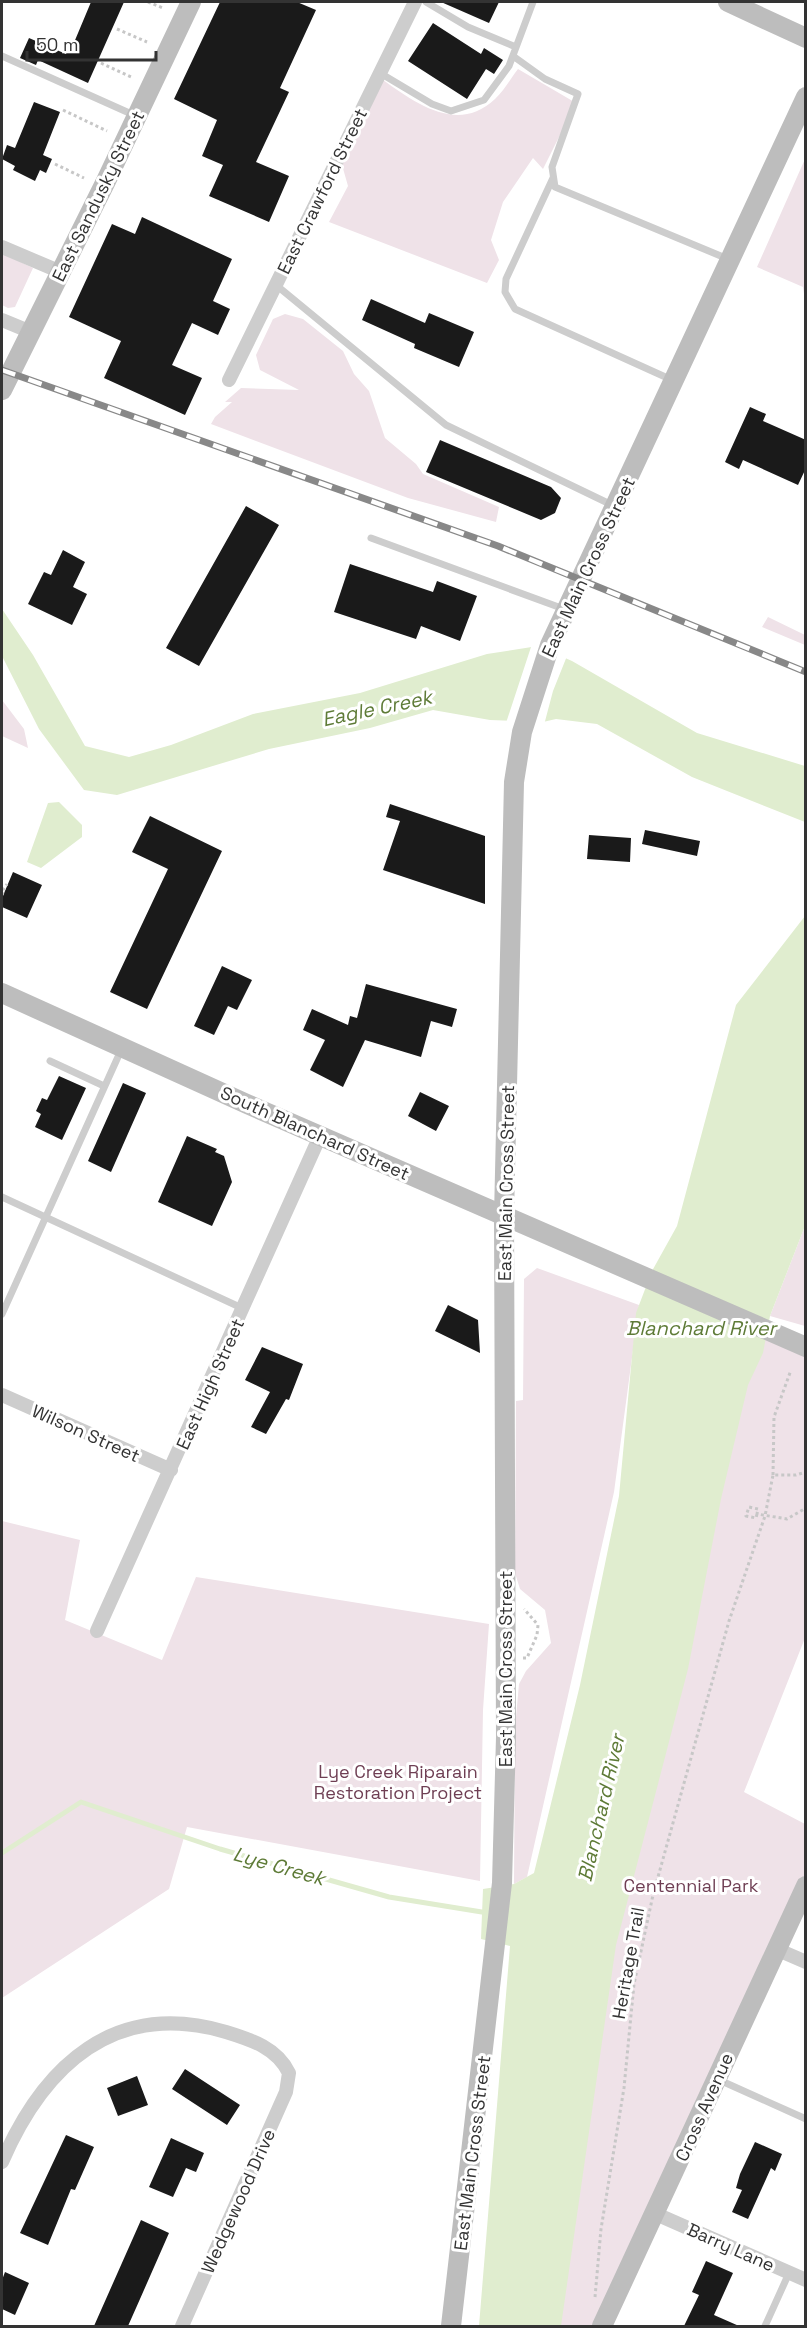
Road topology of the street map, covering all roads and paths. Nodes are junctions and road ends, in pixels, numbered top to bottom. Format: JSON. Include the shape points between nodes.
{"nodes":[{"id":1,"x":148,"y":2,"type":"edge"},
{"id":2,"x":191,"y":2,"type":"edge"},
{"id":3,"x":415,"y":2,"type":"edge"},
{"id":4,"x":426,"y":2,"type":"edge"},
{"id":5,"x":533,"y":2,"type":"edge"},
{"id":6,"x":728,"y":2,"type":"edge"},
{"id":7,"x":163,"y":8,"type":"dead end"},
{"id":8,"x":117,"y":29,"type":"dead end"},
{"id":9,"x":806,"y":38,"type":"edge"},
{"id":10,"x":147,"y":42,"type":"dead end"},
{"id":11,"x":516,"y":47,"type":"junction"},
{"id":12,"x":2,"y":56,"type":"edge"},
{"id":13,"x":513,"y":56,"type":"junction"},
{"id":14,"x":101,"y":63,"type":"dead end"},
{"id":15,"x":380,"y":73,"type":"junction"},
{"id":16,"x":131,"y":77,"type":"dead end"},
{"id":17,"x":806,"y":98,"type":"edge"},
{"id":18,"x":63,"y":110,"type":"dead end"},
{"id":19,"x":138,"y":117,"type":"junction"},
{"id":20,"x":107,"y":131,"type":"dead end"},
{"id":21,"x":55,"y":164,"type":"dead end"},
{"id":22,"x":554,"y":177,"type":"junction"},
{"id":23,"x":84,"y":178,"type":"dead end"},
{"id":24,"x":2,"y":247,"type":"edge"},
{"id":25,"x":730,"y":260,"type":"junction"},
{"id":26,"x":61,"y":272,"type":"junction"},
{"id":27,"x":276,"y":285,"type":"junction"},
{"id":28,"x":2,"y":321,"type":"edge"},
{"id":29,"x":31,"y":332,"type":"junction"},
{"id":30,"x":229,"y":380,"type":"dead end"},
{"id":31,"x":674,"y":381,"type":"junction"},
{"id":32,"x":2,"y":390,"type":"edge"},
{"id":33,"x":616,"y":507,"type":"junction"},
{"id":34,"x":371,"y":538,"type":"dead end"},
{"id":35,"x":566,"y":610,"type":"junction"},
{"id":36,"x":7,"y":884,"type":"dead end"},
{"id":37,"x":3,"y":889,"type":"edge"},
{"id":38,"x":2,"y":895,"type":"edge"},
{"id":39,"x":2,"y":993,"type":"edge"},
{"id":40,"x":122,"y":1047,"type":"junction"},
{"id":41,"x":50,"y":1061,"type":"dead end"},
{"id":42,"x":104,"y":1086,"type":"junction"},
{"id":43,"x":320,"y":1136,"type":"junction"},
{"id":44,"x":2,"y":1197,"type":"edge"},
{"id":45,"x":504,"y":1216,"type":"junction"},
{"id":46,"x":44,"y":1217,"type":"junction"},
{"id":47,"x":244,"y":1309,"type":"junction"},
{"id":48,"x":2,"y":1314,"type":"edge"},
{"id":49,"x":806,"y":1347,"type":"edge"},
{"id":50,"x":791,"y":1370,"type":"dead end"},
{"id":51,"x":2,"y":1395,"type":"edge"},
{"id":52,"x":171,"y":1470,"type":"junction"},
{"id":53,"x":806,"y":1472,"type":"edge"},
{"id":54,"x":773,"y":1475,"type":"junction"},
{"id":55,"x":806,"y":1508,"type":"edge"},
{"id":56,"x":757,"y":1514,"type":"dead end"},
{"id":57,"x":765,"y":1516,"type":"junction"},
{"id":58,"x":97,"y":1631,"type":"dead end"},
{"id":59,"x":806,"y":1886,"type":"edge"},
{"id":60,"x":776,"y":1949,"type":"junction"},
{"id":61,"x":806,"y":1962,"type":"edge"},
{"id":62,"x":717,"y":2079,"type":"junction"},
{"id":63,"x":806,"y":2118,"type":"edge"},
{"id":64,"x":2,"y":2162,"type":"edge"},
{"id":65,"x":656,"y":2214,"type":"junction"},
{"id":66,"x":789,"y":2273,"type":"junction"},
{"id":67,"x":806,"y":2280,"type":"edge"},
{"id":68,"x":594,"y":2308,"type":"dead end"},
{"id":69,"x":182,"y":2326,"type":"edge"},
{"id":70,"x":451,"y":2326,"type":"edge"},
{"id":71,"x":602,"y":2326,"type":"edge"},
{"id":72,"x":765,"y":2326,"type":"edge"}],
"edges":[{"from":1,"to":7,"type":"path"},
{"from":2,"to":19,"type":"main road","name":"East Sandusky Street"},
{"from":3,"to":15,"type":"street","name":"East Crawford Street"},
{"from":4,"to":11,"type":"lane","via":[[468,27]]},
{"from":5,"to":11,"type":"lane"},
{"from":6,"to":9,"type":"main road"},
{"from":8,"to":10,"type":"path"},
{"from":11,"to":13,"type":"lane"},
{"from":12,"to":19,"type":"lane"},
{"from":13,"to":15,"type":"lane","via":[[484,100],[451,111]]},
{"from":13,"to":22,"type":"lane","via":[[545,79],[578,94],[552,167]]},
{"from":14,"to":16,"type":"path"},
{"from":15,"to":27,"type":"street","name":"East Crawford Street"},
{"from":17,"to":25,"type":"main road","name":"East Main Cross Street"},
{"from":18,"to":20,"type":"path"},
{"from":19,"to":26,"type":"main road","name":"East Sandusky Street"},
{"from":21,"to":23,"type":"path"},
{"from":22,"to":25,"type":"lane","via":[[555,187]]},
{"from":22,"to":31,"type":"lane","via":[[506,279],[505,292],[515,309]]},
{"from":24,"to":26,"type":"street"},
{"from":25,"to":31,"type":"main road","name":"East Main Cross Street"},
{"from":26,"to":29,"type":"main road","name":"East Sandusky Street"},
{"from":27,"to":30,"type":"street","name":"East Crawford Street"},
{"from":27,"to":33,"type":"lane","via":[[446,425]]},
{"from":28,"to":29,"type":"street"},
{"from":29,"to":32,"type":"main road","name":"East Sandusky Street"},
{"from":31,"to":33,"type":"main road","name":"East Main Cross Street"},
{"from":33,"to":35,"type":"main road","name":"East Main Cross Street"},
{"from":34,"to":35,"type":"lane"},
{"from":35,"to":45,"type":"main road","name":"East Main Cross Street","via":[[550,645],[522,732],[514,782]]},
{"from":36,"to":37,"type":"path"},
{"from":37,"to":38,"type":"path"},
{"from":39,"to":40,"type":"main road","name":"South Blanchard Street"},
{"from":40,"to":42,"type":"lane"},
{"from":40,"to":43,"type":"main road","name":"South Blanchard Street"},
{"from":41,"to":42,"type":"lane"},
{"from":42,"to":46,"type":"lane"},
{"from":43,"to":45,"type":"main road","name":"South Blanchard Street"},
{"from":43,"to":47,"type":"street","name":"East High Street"},
{"from":44,"to":46,"type":"lane"},
{"from":45,"to":49,"type":"main road","name":"South Blanchard Street"},
{"from":45,"to":70,"type":"main road","name":"East Main Cross Street","via":[[506,1737],[502,1883]]},
{"from":46,"to":47,"type":"lane"},
{"from":46,"to":48,"type":"lane"},
{"from":47,"to":52,"type":"street","name":"East High Street"},
{"from":50,"to":54,"type":"path","name":"Heritage Trail","via":[[774,1417]]},
{"from":51,"to":52,"type":"street","name":"Wilson Street"},
{"from":52,"to":58,"type":"street","name":"East High Street"},
{"from":53,"to":54,"type":"path"},
{"from":54,"to":57,"type":"path","name":"Heritage Trail"},
{"from":55,"to":57,"type":"path","via":[[787,1519]]},
{"from":56,"to":57,"type":"path"},
{"from":57,"to":68,"type":"path","name":"Heritage Trail","via":[[708,1694],[646,1928],[634,1984]]},
{"from":59,"to":60,"type":"main road","name":"Cross Avenue"},
{"from":60,"to":61,"type":"street"},
{"from":60,"to":62,"type":"main road","name":"Cross Avenue"},
{"from":62,"to":63,"type":"lane"},
{"from":62,"to":65,"type":"main road","name":"Cross Avenue"},
{"from":64,"to":69,"type":"street","name":"Wedgewood Drive","via":[[16,2128],[62,2066],[81,2050],[127,2030],[160,2023],[209,2027],[246,2038],[284,2062],[290,2073],[286,2092]]},
{"from":65,"to":66,"type":"street","name":"Barry Lane"},
{"from":65,"to":71,"type":"main road","name":"Cross Avenue"},
{"from":66,"to":67,"type":"street","name":"Barry Lane"},
{"from":66,"to":72,"type":"lane"}]}
